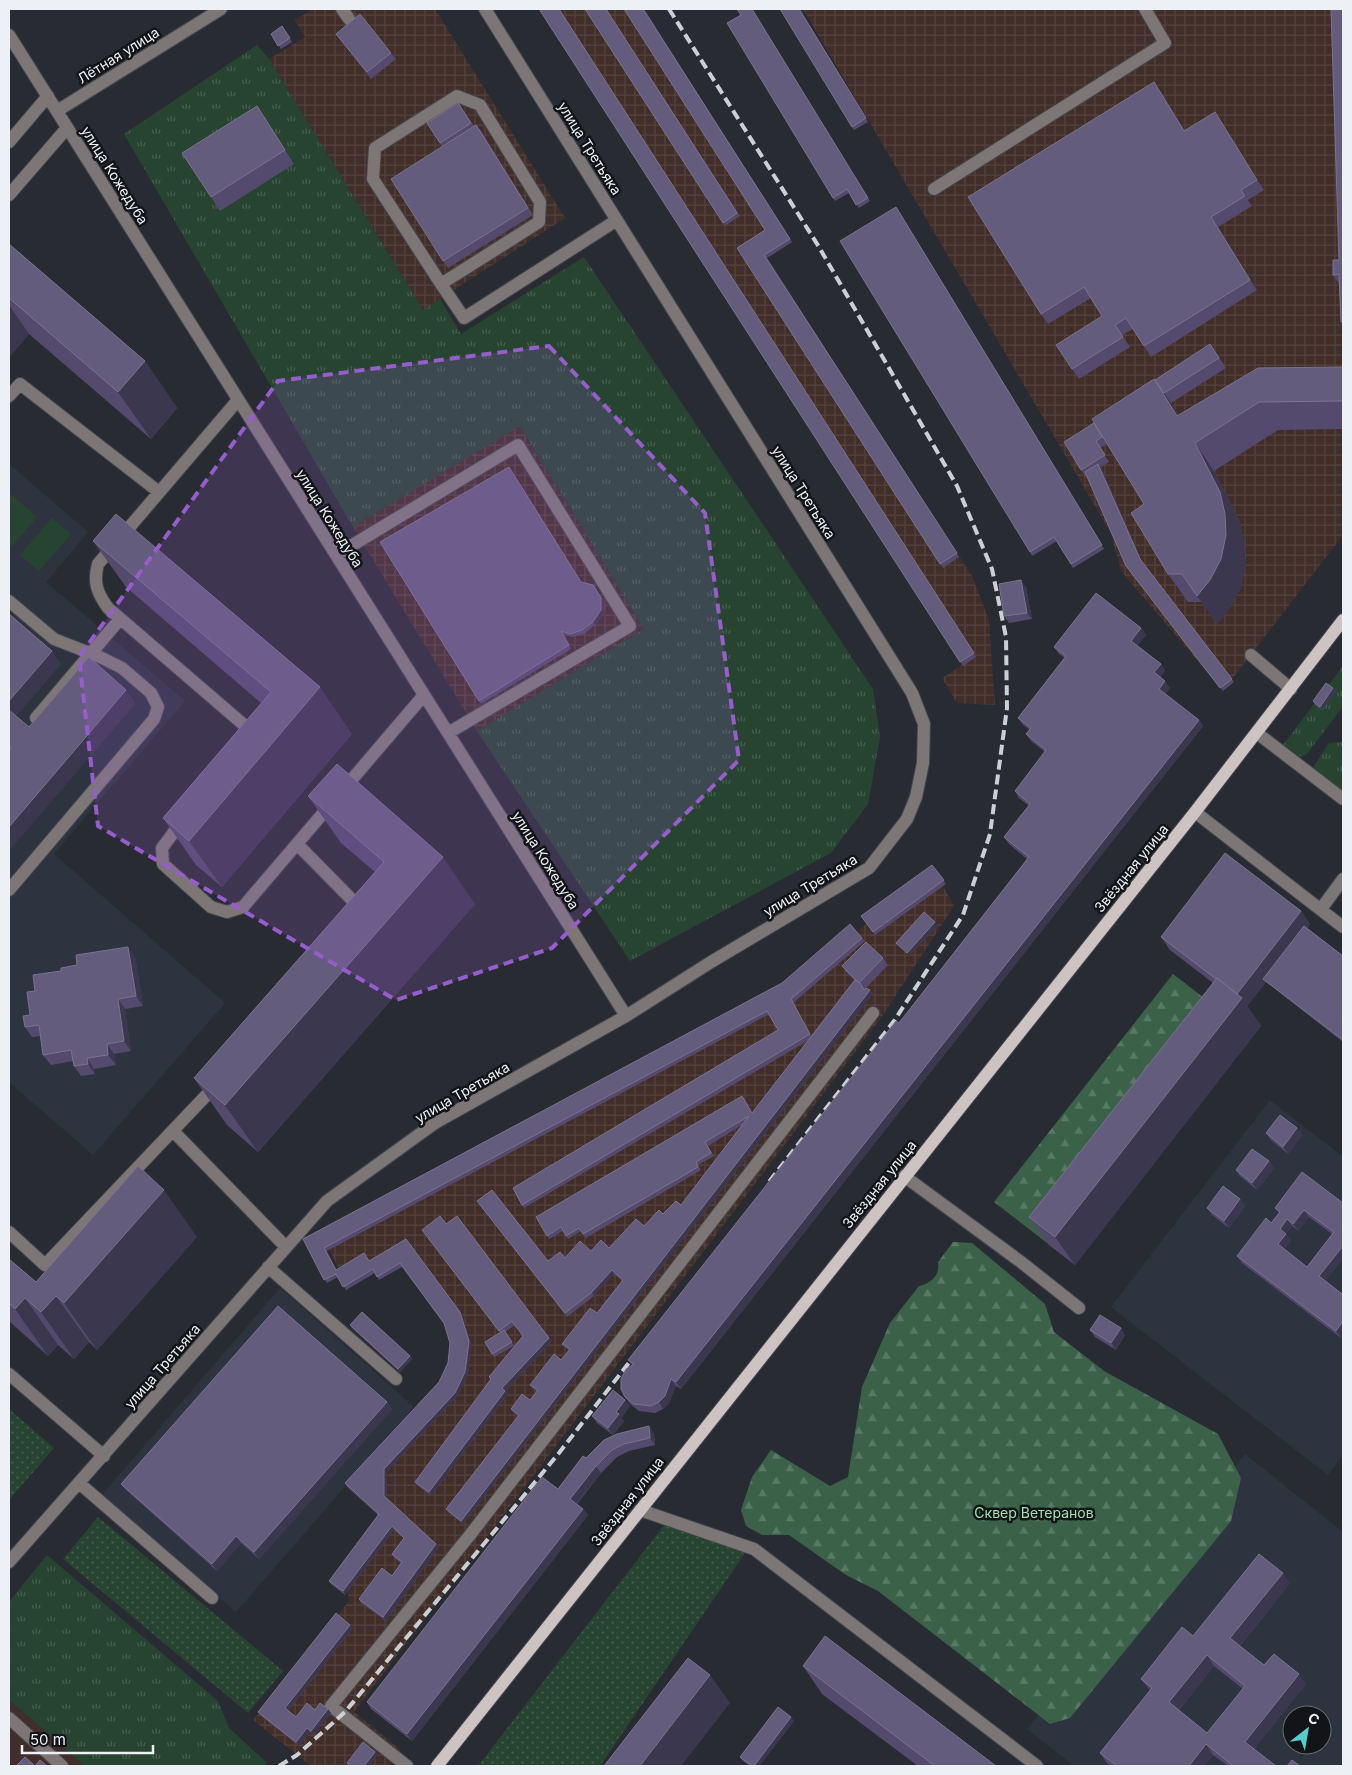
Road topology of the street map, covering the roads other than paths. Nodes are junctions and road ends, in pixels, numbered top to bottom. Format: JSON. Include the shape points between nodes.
{"nodes":[{"id":1,"x":221,"y":9,"type":"edge"},
{"id":2,"x":485,"y":9,"type":"edge"},
{"id":3,"x":1145,"y":9,"type":"edge"},
{"id":4,"x":9,"y":35,"type":"edge"},
{"id":5,"x":48,"y":96,"type":"junction"},
{"id":6,"x":57,"y":111,"type":"junction"},
{"id":7,"x":67,"y":128,"type":"junction"},
{"id":8,"x":9,"y":142,"type":"edge"},
{"id":9,"x":934,"y":189,"type":"dead end"},
{"id":10,"x":9,"y":195,"type":"edge"},
{"id":11,"x":617,"y":220,"type":"junction"},
{"id":12,"x":441,"y":284,"type":"junction"},
{"id":13,"x":9,"y":396,"type":"edge"},
{"id":14,"x":238,"y":400,"type":"junction"},
{"id":15,"x":159,"y":492,"type":"junction"},
{"id":16,"x":336,"y":555,"type":"junction"},
{"id":17,"x":9,"y":601,"type":"edge"},
{"id":18,"x":120,"y":619,"type":"junction"},
{"id":19,"x":1343,"y":620,"type":"edge"},
{"id":20,"x":91,"y":653,"type":"junction"},
{"id":21,"x":1251,"y":655,"type":"dead end"},
{"id":22,"x":1291,"y":689,"type":"junction"},
{"id":23,"x":424,"y":696,"type":"junction"},
{"id":24,"x":36,"y":718,"type":"edge"},
{"id":25,"x":448,"y":733,"type":"junction"},
{"id":26,"x":1257,"y":733,"type":"junction"},
{"id":27,"x":247,"y":745,"type":"edge"},
{"id":28,"x":1343,"y":799,"type":"edge"},
{"id":29,"x":190,"y":812,"type":"edge"},
{"id":30,"x":1195,"y":812,"type":"junction"},
{"id":31,"x":298,"y":844,"type":"junction"},
{"id":32,"x":1339,"y":881,"type":"edge"},
{"id":33,"x":9,"y":890,"type":"edge"},
{"id":34,"x":1320,"y":909,"type":"junction"},
{"id":35,"x":373,"y":921,"type":"edge"},
{"id":36,"x":1343,"y":927,"type":"edge"},
{"id":37,"x":873,"y":1013,"type":"dead end"},
{"id":38,"x":626,"y":1016,"type":"junction"},
{"id":39,"x":228,"y":1073,"type":"edge"},
{"id":40,"x":173,"y":1131,"type":"junction"},
{"id":41,"x":904,"y":1176,"type":"junction"},
{"id":42,"x":9,"y":1232,"type":"edge"},
{"id":43,"x":286,"y":1247,"type":"junction"},
{"id":44,"x":268,"y":1268,"type":"junction"},
{"id":45,"x":1079,"y":1308,"type":"dead end"},
{"id":46,"x":9,"y":1374,"type":"edge"},
{"id":47,"x":396,"y":1379,"type":"dead end"},
{"id":48,"x":104,"y":1456,"type":"junction"},
{"id":49,"x":79,"y":1483,"type":"junction"},
{"id":50,"x":640,"y":1510,"type":"junction"},
{"id":51,"x":9,"y":1562,"type":"edge"},
{"id":52,"x":212,"y":1598,"type":"dead end"},
{"id":53,"x":9,"y":1718,"type":"edge"},
{"id":54,"x":62,"y":1766,"type":"edge"},
{"id":55,"x":407,"y":1766,"type":"edge"},
{"id":56,"x":437,"y":1766,"type":"edge"},
{"id":57,"x":1037,"y":1766,"type":"edge"}],
"edges":[{"from":1,"to":6,"type":"street","name":"Лётная улица"},
{"from":2,"to":11,"type":"street","name":"улица Третьяка"},
{"from":3,"to":9,"type":"street","via":[[1165,43]]},
{"from":4,"to":5,"type":"street","name":"улица Кожедуба"},
{"from":5,"to":6,"type":"street","name":"улица Кожедуба"},
{"from":5,"to":8,"type":"street"},
{"from":6,"to":7,"type":"street","name":"улица Кожедуба"},
{"from":7,"to":10,"type":"street"},
{"from":7,"to":14,"type":"street","name":"улица Кожедуба"},
{"from":11,"to":12,"type":"street","via":[[464,318]]},
{"from":11,"to":38,"type":"street","name":"улица Третьяка","via":[[912,693],[924,724],[923,763],[916,797],[907,819],[869,868]]},
{"from":12,"to":12,"type":"street","via":[[372,178],[375,148],[457,96],[480,105],[540,202],[538,222]]},
{"from":13,"to":15,"type":"street","via":[[20,384]]},
{"from":14,"to":15,"type":"street"},
{"from":14,"to":16,"type":"street","name":"улица Кожедуба"},
{"from":15,"to":18,"type":"street","via":[[98,564],[95,584],[99,596]]},
{"from":16,"to":23,"type":"street","name":"улица Кожедуба"},
{"from":16,"to":25,"type":"street","via":[[518,445],[630,626]]},
{"from":17,"to":20,"type":"street","via":[[54,639]]},
{"from":18,"to":20,"type":"street"},
{"from":18,"to":27,"type":"street","via":[[244,725],[250,735]]},
{"from":19,"to":22,"type":"main road","name":"Звёздная улица"},
{"from":20,"to":24,"type":"street"},
{"from":20,"to":33,"type":"street","via":[[122,668],[151,693],[156,700],[157,712]]},
{"from":21,"to":22,"type":"street"},
{"from":22,"to":26,"type":"main road","name":"Звёздная улица"},
{"from":23,"to":25,"type":"street","name":"улица Кожедуба"},
{"from":23,"to":31,"type":"street"},
{"from":25,"to":38,"type":"street","name":"улица Кожедуба"},
{"from":26,"to":28,"type":"street"},
{"from":26,"to":30,"type":"main road","name":"Звёздная улица"},
{"from":29,"to":31,"type":"street","via":[[165,841],[161,856],[163,864],[219,911],[243,908]]},
{"from":30,"to":34,"type":"street"},
{"from":30,"to":41,"type":"main road","name":"Звёздная улица"},
{"from":31,"to":35,"type":"street"},
{"from":32,"to":34,"type":"street"},
{"from":34,"to":36,"type":"street"},
{"from":37,"to":55,"type":"street","via":[[470,1535],[331,1706]]},
{"from":38,"to":43,"type":"street","name":"улица Третьяка","via":[[435,1123],[327,1201]]},
{"from":39,"to":40,"type":"street"},
{"from":40,"to":42,"type":"street","via":[[45,1265]]},
{"from":40,"to":43,"type":"street"},
{"from":41,"to":45,"type":"street"},
{"from":41,"to":50,"type":"main road","name":"Звёздная улица"},
{"from":43,"to":44,"type":"street","name":"улица Третьяка"},
{"from":44,"to":47,"type":"street"},
{"from":44,"to":48,"type":"street","name":"улица Третьяка"},
{"from":46,"to":48,"type":"street"},
{"from":48,"to":49,"type":"street","name":"улица Третьяка"},
{"from":49,"to":51,"type":"street","name":"улица Третьяка"},
{"from":49,"to":52,"type":"street"},
{"from":50,"to":56,"type":"main road","name":"Звёздная улица"},
{"from":50,"to":57,"type":"street","via":[[754,1549]]},
{"from":53,"to":54,"type":"street"}]}
